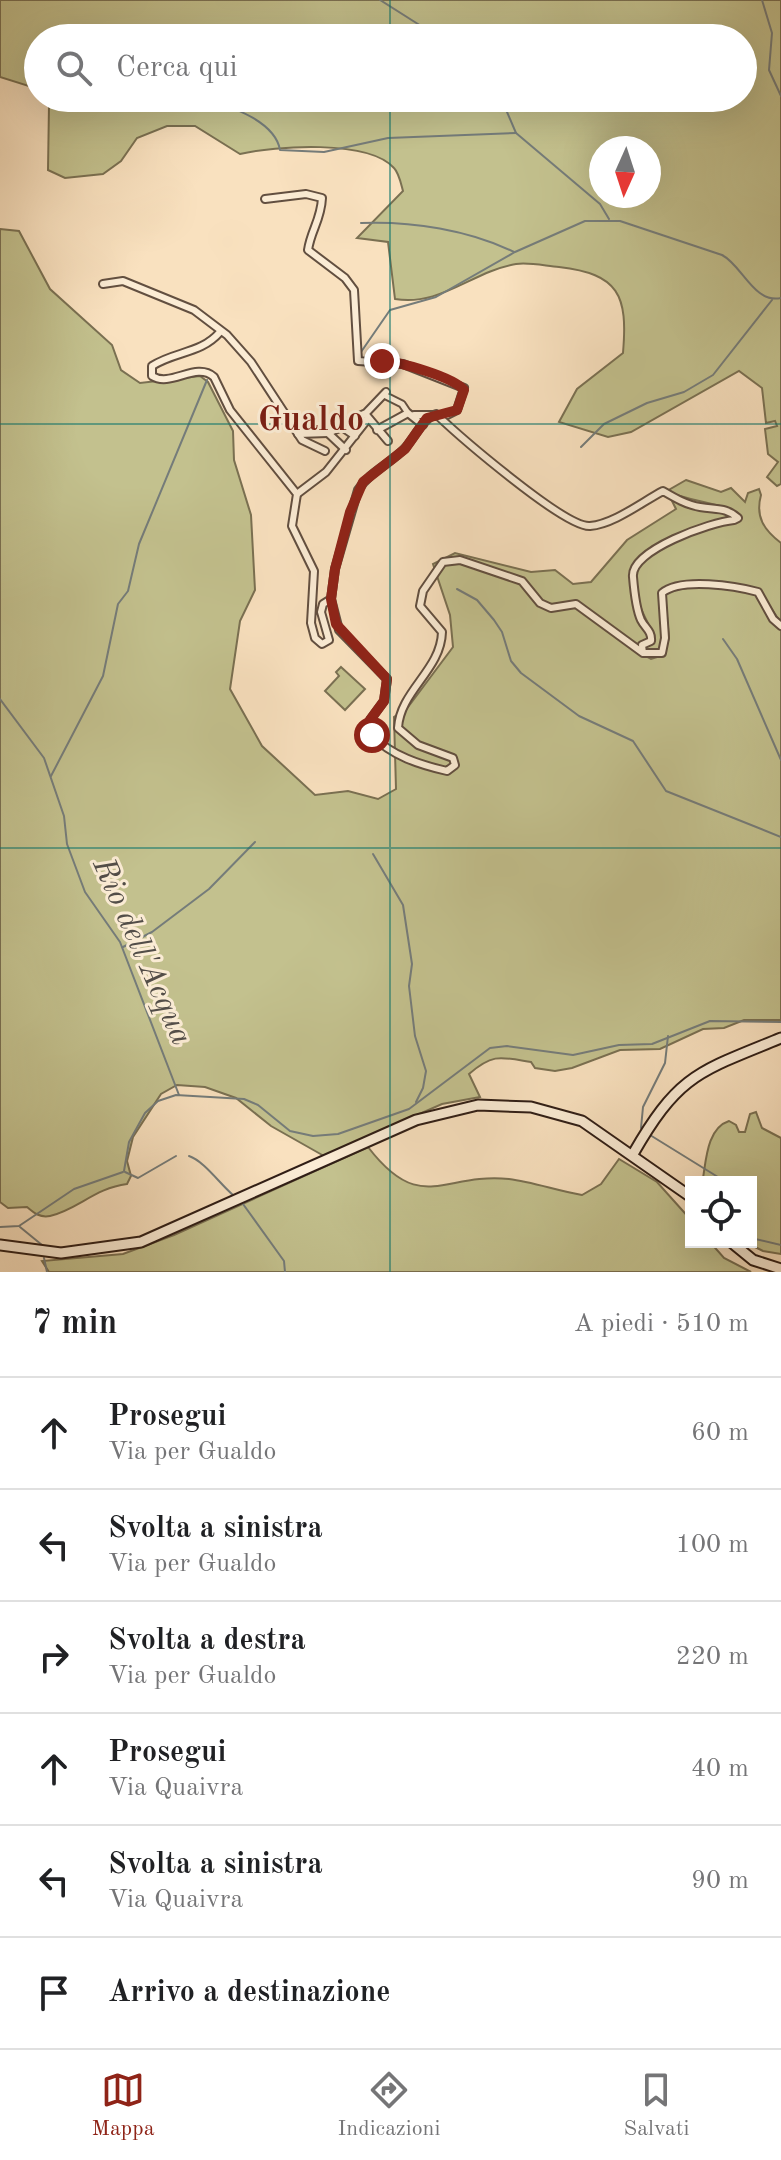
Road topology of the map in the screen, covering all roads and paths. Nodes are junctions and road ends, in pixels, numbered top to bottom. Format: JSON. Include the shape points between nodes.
{"nodes":[{"id":1,"x":265,"y":199,"type":"dead end"},
{"id":2,"x":103,"y":284,"type":"dead end"},
{"id":3,"x":220,"y":332,"type":"junction"},
{"id":4,"x":385,"y":394,"type":"joint"},
{"id":5,"x":411,"y":414,"type":"junction"},
{"id":6,"x":436,"y":414,"type":"junction"},
{"id":7,"x":367,"y":416,"type":"junction"},
{"id":8,"x":350,"y":420,"type":"dead end"},
{"id":9,"x":423,"y":425,"type":"junction"},
{"id":10,"x":377,"y":430,"type":"junction"},
{"id":11,"x":328,"y":433,"type":"junction"},
{"id":12,"x":298,"y":434,"type":"junction"},
{"id":13,"x":355,"y":436,"type":"junction"},
{"id":14,"x":388,"y":441,"type":"dead end"},
{"id":15,"x":346,"y":450,"type":"junction"},
{"id":16,"x":325,"y":451,"type":"dead end"},
{"id":17,"x":297,"y":494,"type":"junction"},
{"id":18,"x":331,"y":599,"type":"junction"},
{"id":19,"x":781,"y":626,"type":"edge"},
{"id":20,"x":643,"y":653,"type":"junction"},
{"id":21,"x":781,"y":1038,"type":"edge"},
{"id":22,"x":633,"y":1154,"type":"junction"},
{"id":23,"x":685,"y":1193,"type":"edge"},
{"id":24,"x":0,"y":1245,"type":"edge"},
{"id":25,"x":738,"y":1248,"type":"edge"},
{"id":26,"x":781,"y":1269,"type":"edge"}],
"edges":[{"from":1,"to":6,"type":"street","via":[[306,194],[322,198],[308,250],[354,290],[356,358],[363,363],[403,364],[464,388],[457,410]]},
{"from":2,"to":3,"type":"street","via":[[123,281],[172,299]]},
{"from":3,"to":12,"type":"street","via":[[267,383]]},
{"from":3,"to":17,"type":"street","via":[[204,347],[152,366],[152,376],[164,380],[208,372],[239,423]]},
{"from":4,"to":5,"type":"street"},
{"from":4,"to":7,"type":"street"},
{"from":5,"to":6,"type":"street"},
{"from":5,"to":9,"type":"street"},
{"from":5,"to":10,"type":"street"},
{"from":6,"to":9,"type":"street"},
{"from":6,"to":20,"type":"street","via":[[493,464],[578,524],[598,524],[663,491],[700,507],[724,508],[738,518],[706,526],[638,559],[632,573],[640,618],[651,635],[651,641],[642,645]]},
{"from":7,"to":8,"type":"street"},
{"from":7,"to":10,"type":"street"},
{"from":7,"to":13,"type":"street"},
{"from":9,"to":18,"type":"street","via":[[405,449],[358,490]]},
{"from":10,"to":14,"type":"street"},
{"from":11,"to":12,"type":"street"},
{"from":11,"to":13,"type":"street","via":[[343,427]]},
{"from":11,"to":15,"type":"street"},
{"from":12,"to":16,"type":"street"},
{"from":13,"to":15,"type":"street"},
{"from":15,"to":17,"type":"street"},
{"from":17,"to":18,"type":"street","via":[[292,526],[314,571],[311,623],[322,644],[329,640],[321,612]]},
{"from":18,"to":20,"type":"street","via":[[339,630],[387,679],[384,701],[370,720],[372,735],[405,758],[445,771],[454,768],[453,758],[418,745],[398,728],[404,705],[441,650],[442,632],[420,606],[423,591],[443,562],[460,560],[522,581],[551,608],[576,604]]},
{"from":19,"to":20,"type":"street","via":[[758,592],[734,585],[676,586],[662,593],[662,653]]},
{"from":21,"to":22,"type":"main road","via":[[685,1082]]},
{"from":22,"to":23,"type":"main road"},
{"from":22,"to":24,"type":"main road","via":[[564,1114],[516,1105],[470,1106],[416,1120],[141,1242],[61,1253]]},
{"from":25,"to":26,"type":"main road","via":[[753,1260]]}]}
